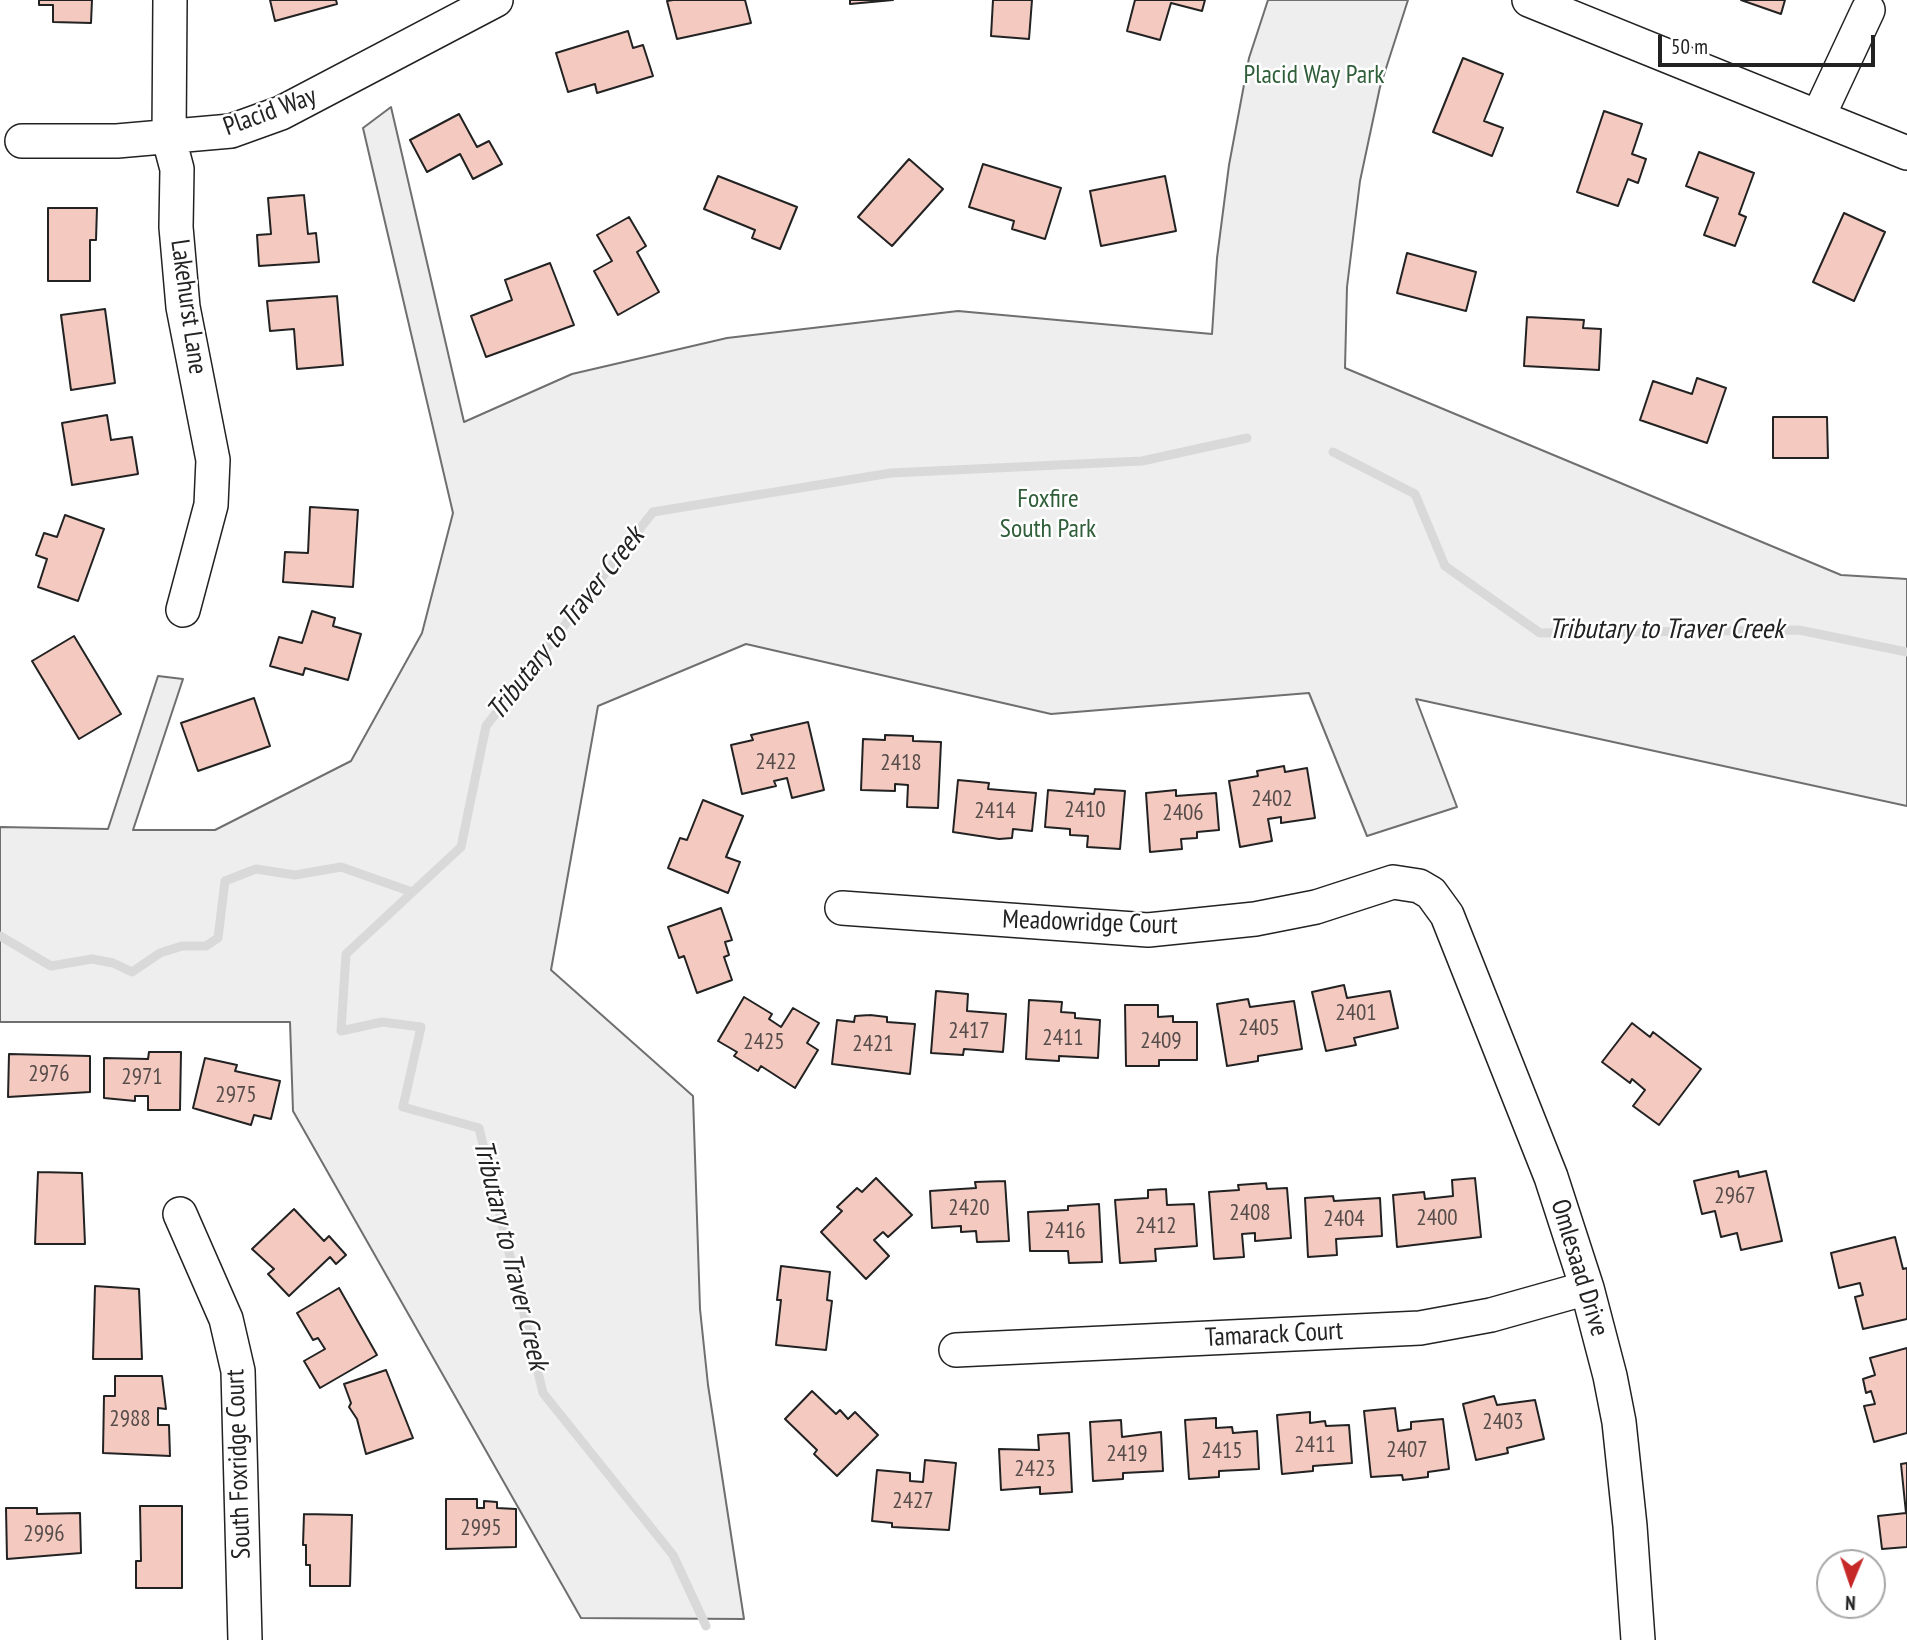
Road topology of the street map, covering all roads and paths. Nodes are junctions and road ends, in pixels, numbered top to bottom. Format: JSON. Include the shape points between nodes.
{"nodes":[{"id":1,"x":170,"y":0,"type":"edge"},
{"id":2,"x":496,"y":0,"type":"edge"},
{"id":3,"x":1529,"y":0,"type":"edge"},
{"id":4,"x":1868,"y":10,"type":"dead end"},
{"id":5,"x":1818,"y":117,"type":"junction"},
{"id":6,"x":169,"y":139,"type":"junction"},
{"id":7,"x":22,"y":141,"type":"dead end"},
{"id":8,"x":1907,"y":153,"type":"edge"},
{"id":9,"x":183,"y":610,"type":"dead end"},
{"id":10,"x":842,"y":908,"type":"dead end"},
{"id":11,"x":1447,"y":915,"type":"joint"},
{"id":12,"x":180,"y":1214,"type":"dead end"},
{"id":13,"x":1587,"y":1288,"type":"junction"},
{"id":14,"x":956,"y":1350,"type":"dead end"},
{"id":15,"x":245,"y":1640,"type":"edge"},
{"id":16,"x":1638,"y":1640,"type":"edge"}],
"edges":[{"from":1,"to":6,"type":"street","name":"Lakehurst Lane"},
{"from":2,"to":6,"type":"street","name":"Placid Way","via":[[281,113],[231,131]]},
{"from":3,"to":5,"type":"street"},
{"from":4,"to":5,"type":"street"},
{"from":5,"to":8,"type":"street"},
{"from":6,"to":7,"type":"street","name":"Placid Way"},
{"from":6,"to":9,"type":"street","name":"Lakehurst Lane","via":[[177,169],[176,227],[183,307],[213,460],[212,505]]},
{"from":10,"to":11,"type":"street","name":"Meadowridge Court","via":[[1148,930],[1255,919],[1401,882],[1431,893]]},
{"from":11,"to":13,"type":"street","name":"Omlesaad Drive","via":[[1551,1177]]},
{"from":12,"to":15,"type":"street","name":"South Foxridge Court","via":[[226,1319],[237,1371]]},
{"from":13,"to":14,"type":"street","name":"Tamarack Court","via":[[1491,1315],[1420,1328]]},
{"from":13,"to":16,"type":"street","name":"Omlesaad Drive","via":[[1619,1422]]}]}
